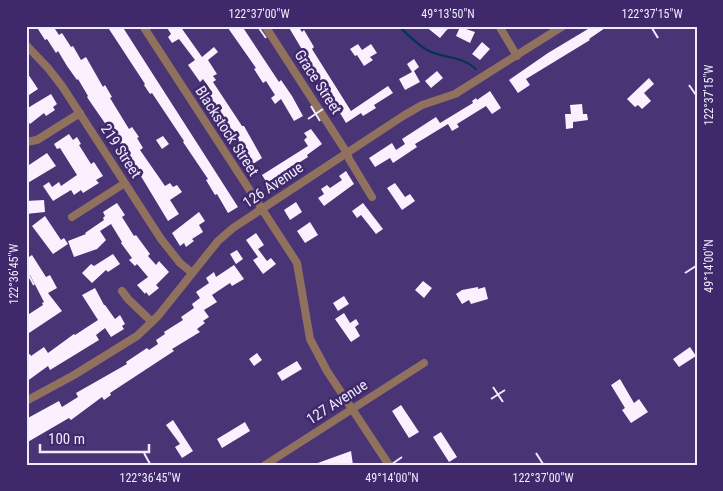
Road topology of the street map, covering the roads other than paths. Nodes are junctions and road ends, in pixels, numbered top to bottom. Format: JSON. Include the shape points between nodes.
{"nodes":[{"id":1,"x":143,"y":26,"type":"edge"},
{"id":2,"x":265,"y":26,"type":"edge"},
{"id":3,"x":499,"y":26,"type":"edge"},
{"id":4,"x":563,"y":26,"type":"edge"},
{"id":5,"x":26,"y":45,"type":"edge"},
{"id":6,"x":517,"y":56,"type":"junction"},
{"id":7,"x":80,"y":113,"type":"junction"},
{"id":8,"x":26,"y":142,"type":"edge"},
{"id":9,"x":347,"y":153,"type":"junction"},
{"id":10,"x":125,"y":183,"type":"junction"},
{"id":11,"x":372,"y":198,"type":"dead end"},
{"id":12,"x":261,"y":210,"type":"junction"},
{"id":13,"x":72,"y":217,"type":"dead end"},
{"id":14,"x":191,"y":272,"type":"junction"},
{"id":15,"x":122,"y":291,"type":"dead end"},
{"id":16,"x":152,"y":322,"type":"junction"},
{"id":17,"x":424,"y":363,"type":"dead end"},
{"id":18,"x":26,"y":401,"type":"edge"},
{"id":19,"x":353,"y":408,"type":"junction"},
{"id":20,"x":265,"y":465,"type":"edge"},
{"id":21,"x":389,"y":465,"type":"edge"}],
"edges":[{"from":1,"to":12,"type":"street","name":"Blackstock Street"},
{"from":2,"to":9,"type":"street","name":"Grace Street"},
{"from":3,"to":6,"type":"street"},
{"from":4,"to":6,"type":"street","name":"126 Avenue"},
{"from":5,"to":7,"type":"street","name":"219 Street","via":[[56,76]]},
{"from":6,"to":9,"type":"street","name":"126 Avenue","via":[[455,94],[414,109]]},
{"from":7,"to":8,"type":"street","via":[[38,140]]},
{"from":7,"to":10,"type":"street","name":"219 Street"},
{"from":9,"to":11,"type":"street","name":"Grace Street"},
{"from":9,"to":12,"type":"street","name":"126 Avenue"},
{"from":10,"to":13,"type":"street"},
{"from":10,"to":14,"type":"street","name":"219 Street","via":[[168,248]]},
{"from":12,"to":14,"type":"street","name":"126 Avenue","via":[[218,241]]},
{"from":12,"to":19,"type":"street","name":"Blackstock Street","via":[[297,263],[310,339]]},
{"from":14,"to":16,"type":"street","name":"126 Avenue"},
{"from":15,"to":16,"type":"street"},
{"from":16,"to":18,"type":"street","name":"126 Avenue","via":[[128,342]]},
{"from":17,"to":19,"type":"street","name":"127 Avenue"},
{"from":19,"to":20,"type":"street","name":"127 Avenue"},
{"from":19,"to":21,"type":"street","name":"Blackstock Street"}]}
